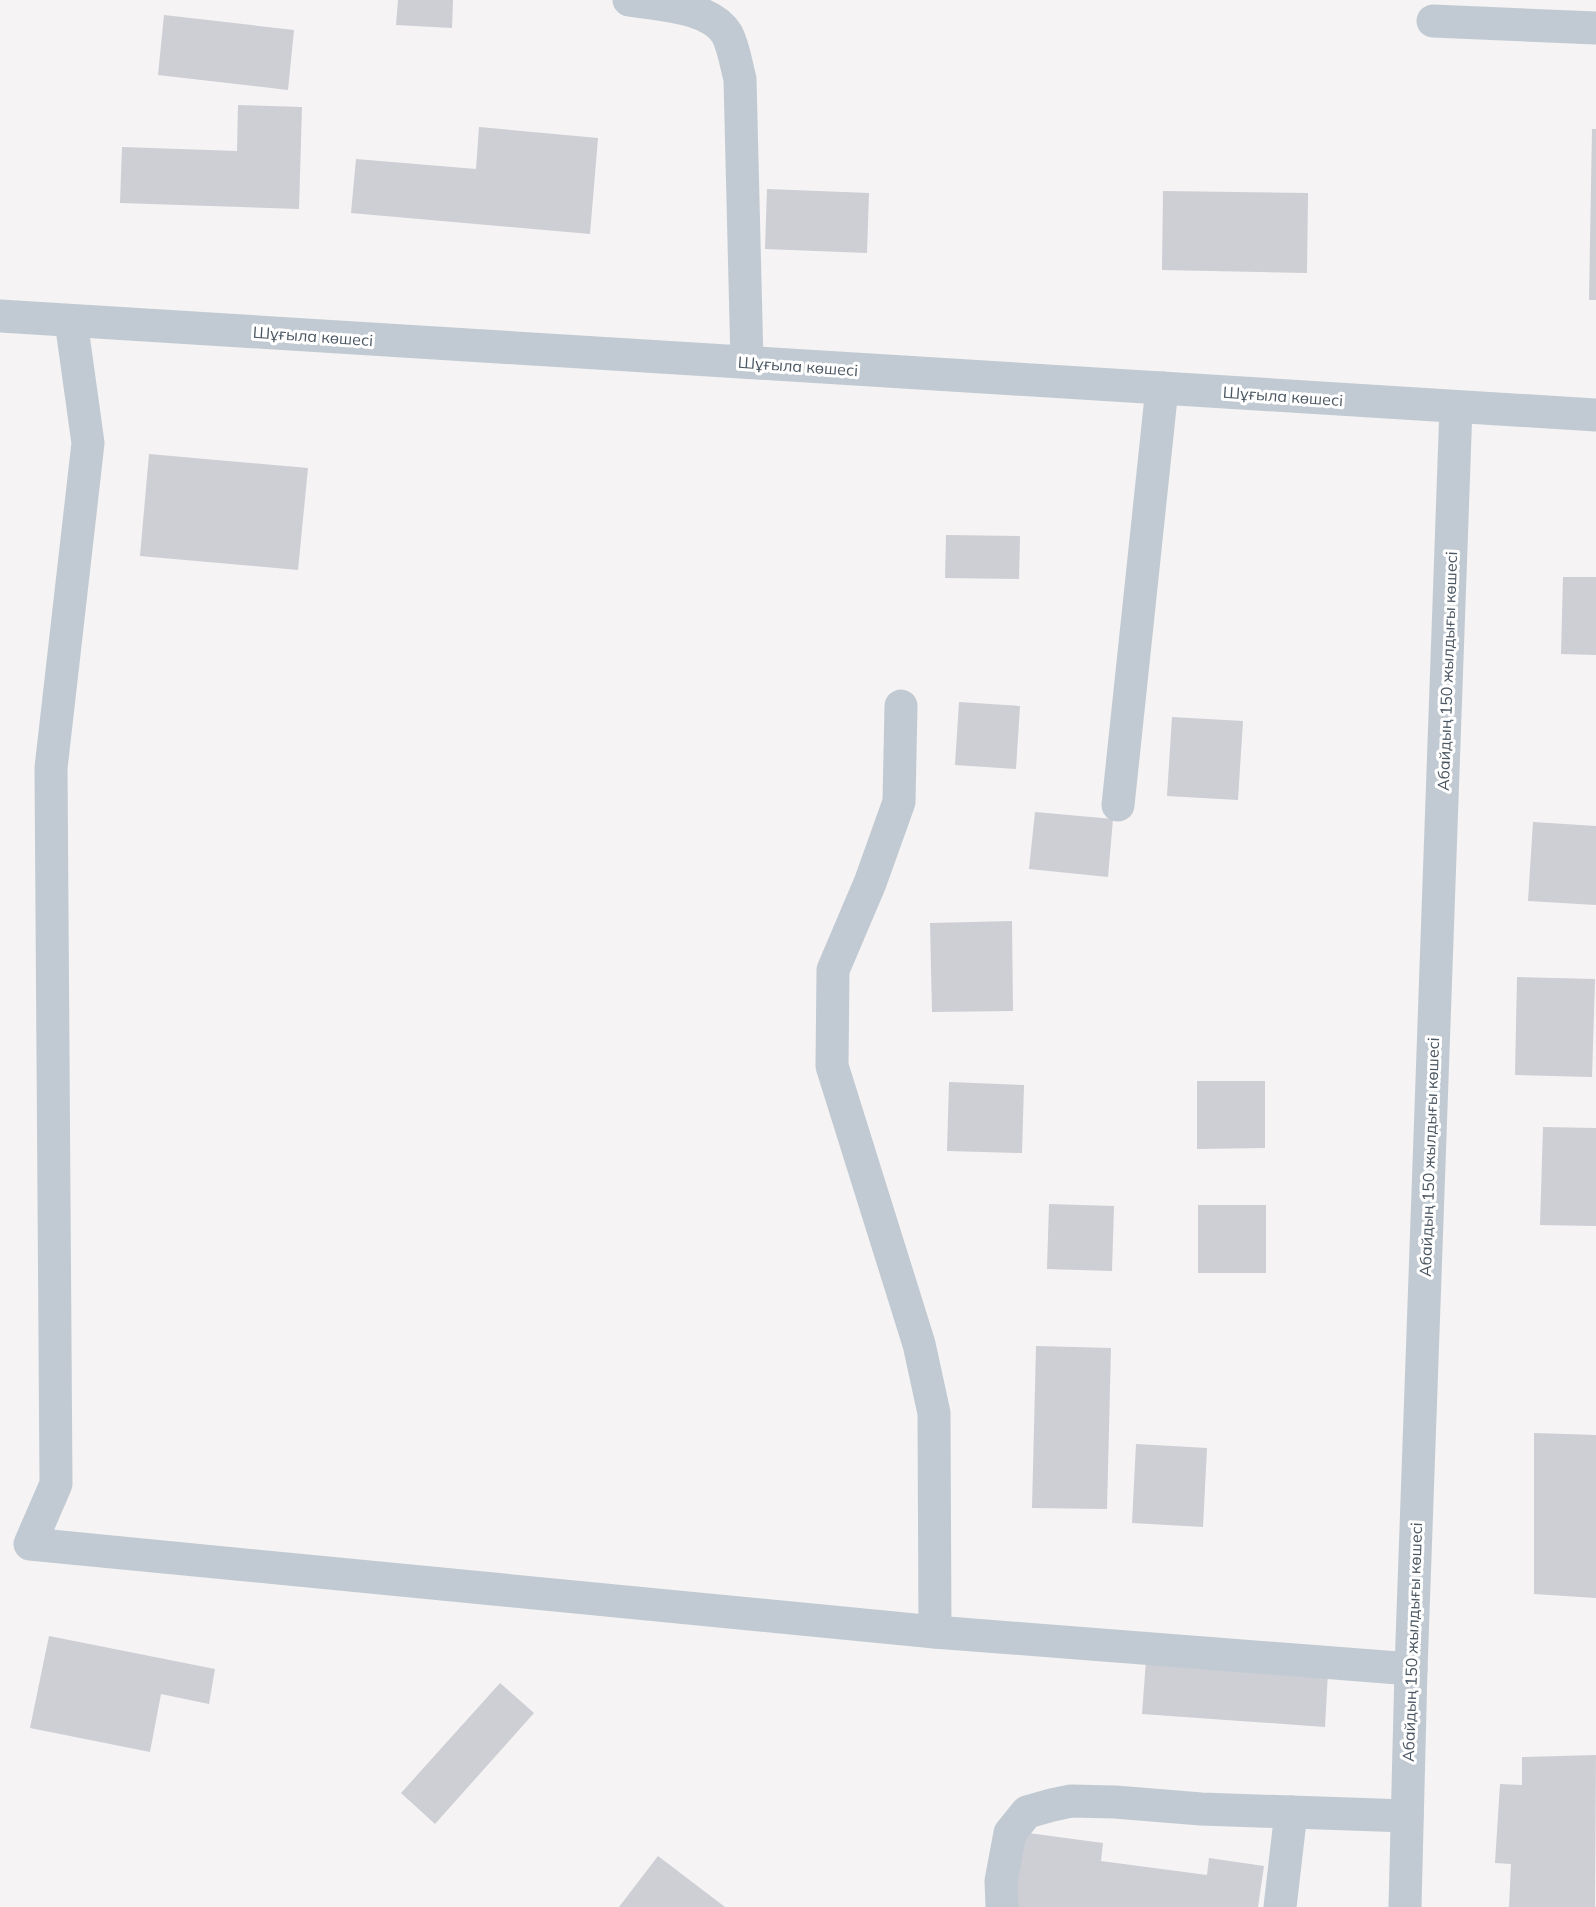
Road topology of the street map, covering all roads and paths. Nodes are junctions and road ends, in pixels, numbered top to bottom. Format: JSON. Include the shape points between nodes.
{"nodes":[{"id":1,"x":629,"y":0,"type":"edge"},
{"id":2,"x":1433,"y":21,"type":"dead end"},
{"id":3,"x":1596,"y":28,"type":"edge"},
{"id":4,"x":0,"y":316,"type":"edge"},
{"id":5,"x":71,"y":321,"type":"junction"},
{"id":6,"x":747,"y":362,"type":"junction"},
{"id":7,"x":1162,"y":388,"type":"junction"},
{"id":8,"x":1456,"y":407,"type":"junction"},
{"id":9,"x":1596,"y":415,"type":"edge"},
{"id":10,"x":901,"y":706,"type":"dead end"},
{"id":11,"x":1118,"y":805,"type":"dead end"},
{"id":12,"x":936,"y":1632,"type":"junction"},
{"id":13,"x":1411,"y":1669,"type":"junction"},
{"id":14,"x":1291,"y":1812,"type":"junction"},
{"id":15,"x":1407,"y":1816,"type":"junction"},
{"id":16,"x":1002,"y":1907,"type":"edge"},
{"id":17,"x":1280,"y":1907,"type":"edge"},
{"id":18,"x":1406,"y":1907,"type":"edge"}],
"edges":[{"from":1,"to":6,"type":"street","via":[[694,11],[718,23],[732,46],[740,79]]},
{"from":2,"to":3,"type":"street"},
{"from":4,"to":5,"type":"street","name":"Шұғыла көшесі"},
{"from":5,"to":6,"type":"street","name":"Шұғыла көшесі"},
{"from":5,"to":12,"type":"street","via":[[88,443],[51,768],[56,1484],[30,1544]]},
{"from":6,"to":7,"type":"street","name":"Шұғыла көшесі"},
{"from":7,"to":8,"type":"street","name":"Шұғыла көшесі"},
{"from":7,"to":11,"type":"street"},
{"from":8,"to":9,"type":"street","name":"Шұғыла көшесі"},
{"from":8,"to":13,"type":"street","name":"Абайдың 150 жылдығы көшесі"},
{"from":10,"to":12,"type":"street","via":[[899,802],[833,970],[832,1066],[919,1344],[934,1413]]},
{"from":12,"to":13,"type":"street"},
{"from":13,"to":15,"type":"street","name":"Абайдың 150 жылдығы көшесі"},
{"from":14,"to":15,"type":"street"},
{"from":14,"to":16,"type":"street","via":[[1071,1801],[1027,1812],[1010,1833],[1001,1881]]},
{"from":14,"to":17,"type":"street"},
{"from":15,"to":18,"type":"street","name":"Абайдың 150 жылдығы көшесі"}]}
